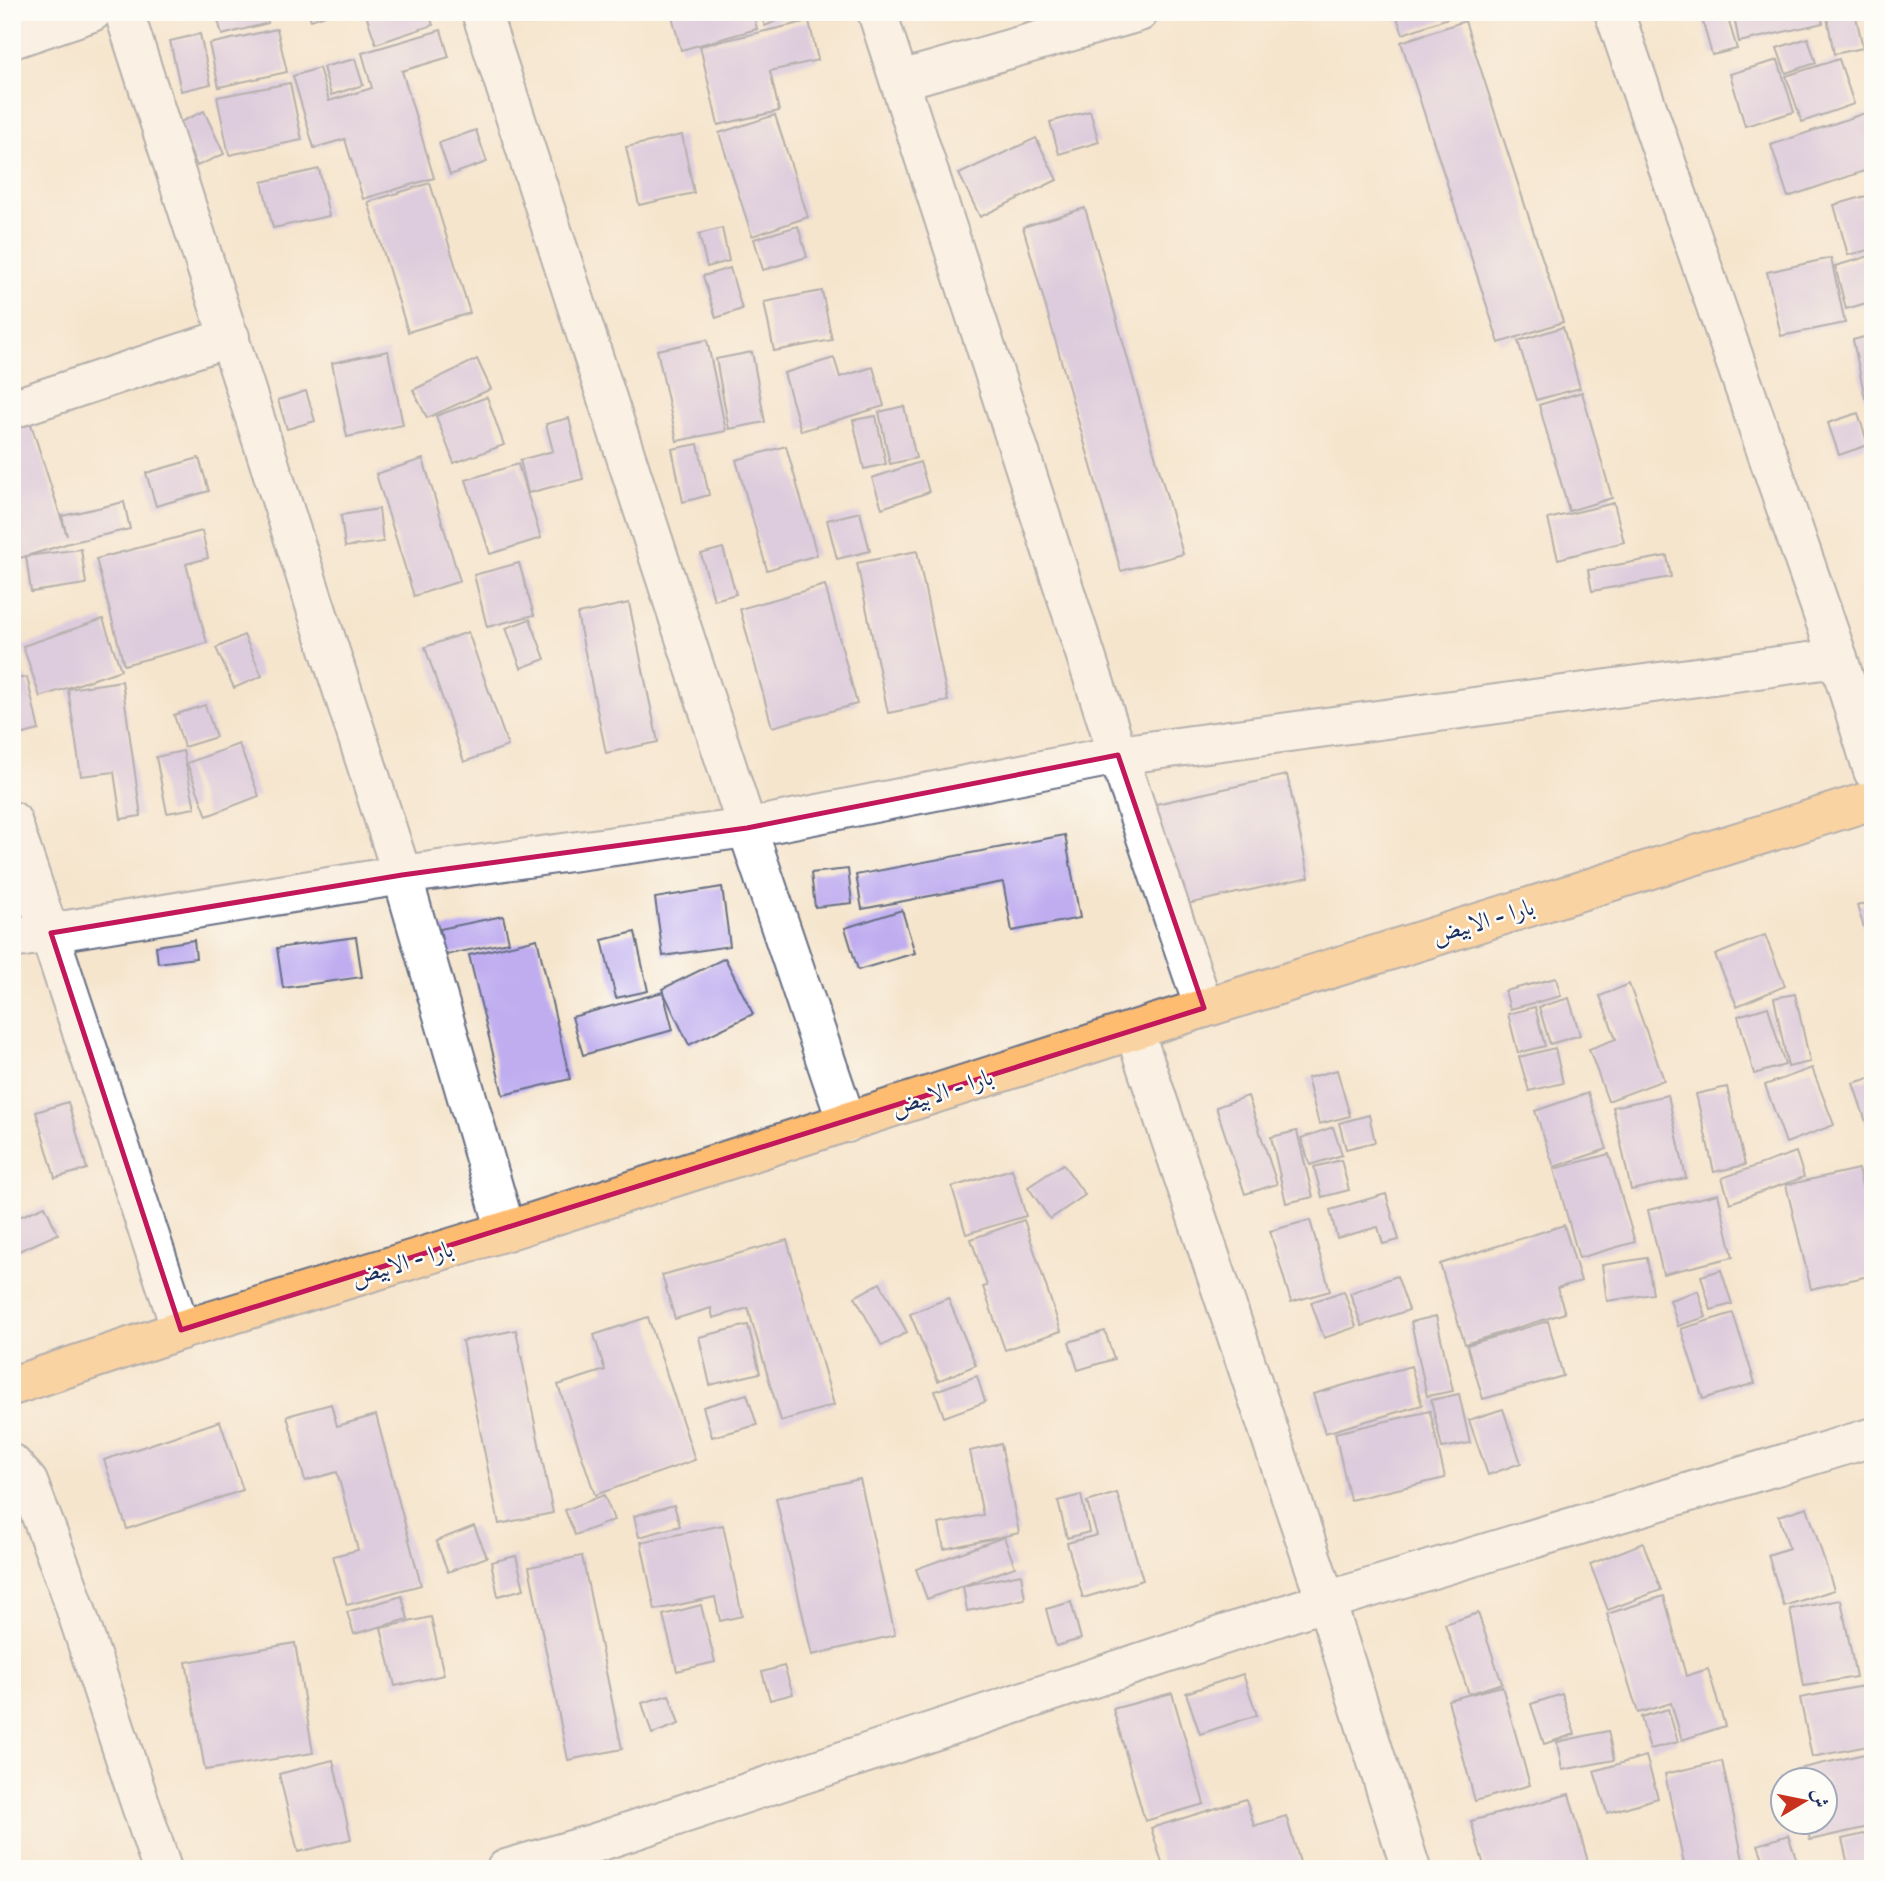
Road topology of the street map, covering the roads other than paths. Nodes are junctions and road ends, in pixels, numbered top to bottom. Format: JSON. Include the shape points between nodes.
{"nodes":[{"id":1,"x":92,"y":12,"type":"edge"},
{"id":2,"x":124,"y":12,"type":"edge"},
{"id":3,"x":481,"y":12,"type":"edge"},
{"id":4,"x":877,"y":12,"type":"edge"},
{"id":5,"x":1139,"y":12,"type":"edge"},
{"id":6,"x":1614,"y":12,"type":"edge"},
{"id":7,"x":12,"y":39,"type":"edge"},
{"id":8,"x":901,"y":80,"type":"junction"},
{"id":9,"x":230,"y":337,"type":"junction"},
{"id":10,"x":12,"y":408,"type":"edge"},
{"id":11,"x":1838,"y":658,"type":"junction"},
{"id":12,"x":1118,"y":755,"type":"junction"},
{"id":13,"x":1873,"y":771,"type":"edge"},
{"id":14,"x":1873,"y":800,"type":"edge"},
{"id":15,"x":12,"y":821,"type":"edge"},
{"id":16,"x":747,"y":828,"type":"junction"},
{"id":17,"x":402,"y":875,"type":"junction"},
{"id":18,"x":51,"y":933,"type":"junction"},
{"id":19,"x":12,"y":939,"type":"edge"},
{"id":20,"x":1204,"y":1008,"type":"junction"},
{"id":21,"x":1135,"y":1030,"type":"junction"},
{"id":22,"x":847,"y":1123,"type":"junction"},
{"id":23,"x":506,"y":1231,"type":"junction"},
{"id":24,"x":181,"y":1330,"type":"junction"},
{"id":25,"x":12,"y":1386,"type":"edge"},
{"id":26,"x":1873,"y":1437,"type":"edge"},
{"id":27,"x":12,"y":1464,"type":"edge"},
{"id":28,"x":1326,"y":1601,"type":"junction"},
{"id":29,"x":596,"y":1856,"type":"edge"},
{"id":30,"x":162,"y":1869,"type":"edge"},
{"id":31,"x":506,"y":1869,"type":"edge"},
{"id":32,"x":1411,"y":1869,"type":"edge"}],
"edges":[{"from":1,"to":7,"type":"street"},
{"from":2,"to":9,"type":"street"},
{"from":3,"to":16,"type":"street"},
{"from":4,"to":8,"type":"street"},
{"from":5,"to":8,"type":"street"},
{"from":6,"to":11,"type":"street"},
{"from":8,"to":12,"type":"street"},
{"from":9,"to":10,"type":"street"},
{"from":9,"to":17,"type":"street"},
{"from":11,"to":12,"type":"street"},
{"from":11,"to":13,"type":"street"},
{"from":12,"to":16,"type":"street"},
{"from":12,"to":20,"type":"street"},
{"from":14,"to":20,"type":"main road","name":"بارا - الابيض"},
{"from":15,"to":18,"type":"street"},
{"from":16,"to":17,"type":"street"},
{"from":16,"to":22,"type":"street"},
{"from":17,"to":18,"type":"street"},
{"from":17,"to":23,"type":"street"},
{"from":18,"to":19,"type":"street"},
{"from":18,"to":24,"type":"street"},
{"from":20,"to":21,"type":"main road","name":"بارا - الابيض"},
{"from":21,"to":22,"type":"main road","name":"بارا - الابيض"},
{"from":21,"to":28,"type":"street"},
{"from":22,"to":23,"type":"main road","name":"بارا - الابيض"},
{"from":23,"to":24,"type":"main road","name":"بارا - الابيض"},
{"from":24,"to":25,"type":"main road","name":"بارا - الابيض"},
{"from":26,"to":28,"type":"street"},
{"from":27,"to":30,"type":"street","via":[[28,1482],[68,1586]]},
{"from":28,"to":29,"type":"street"},
{"from":28,"to":32,"type":"street"},
{"from":29,"to":31,"type":"street"}]}
